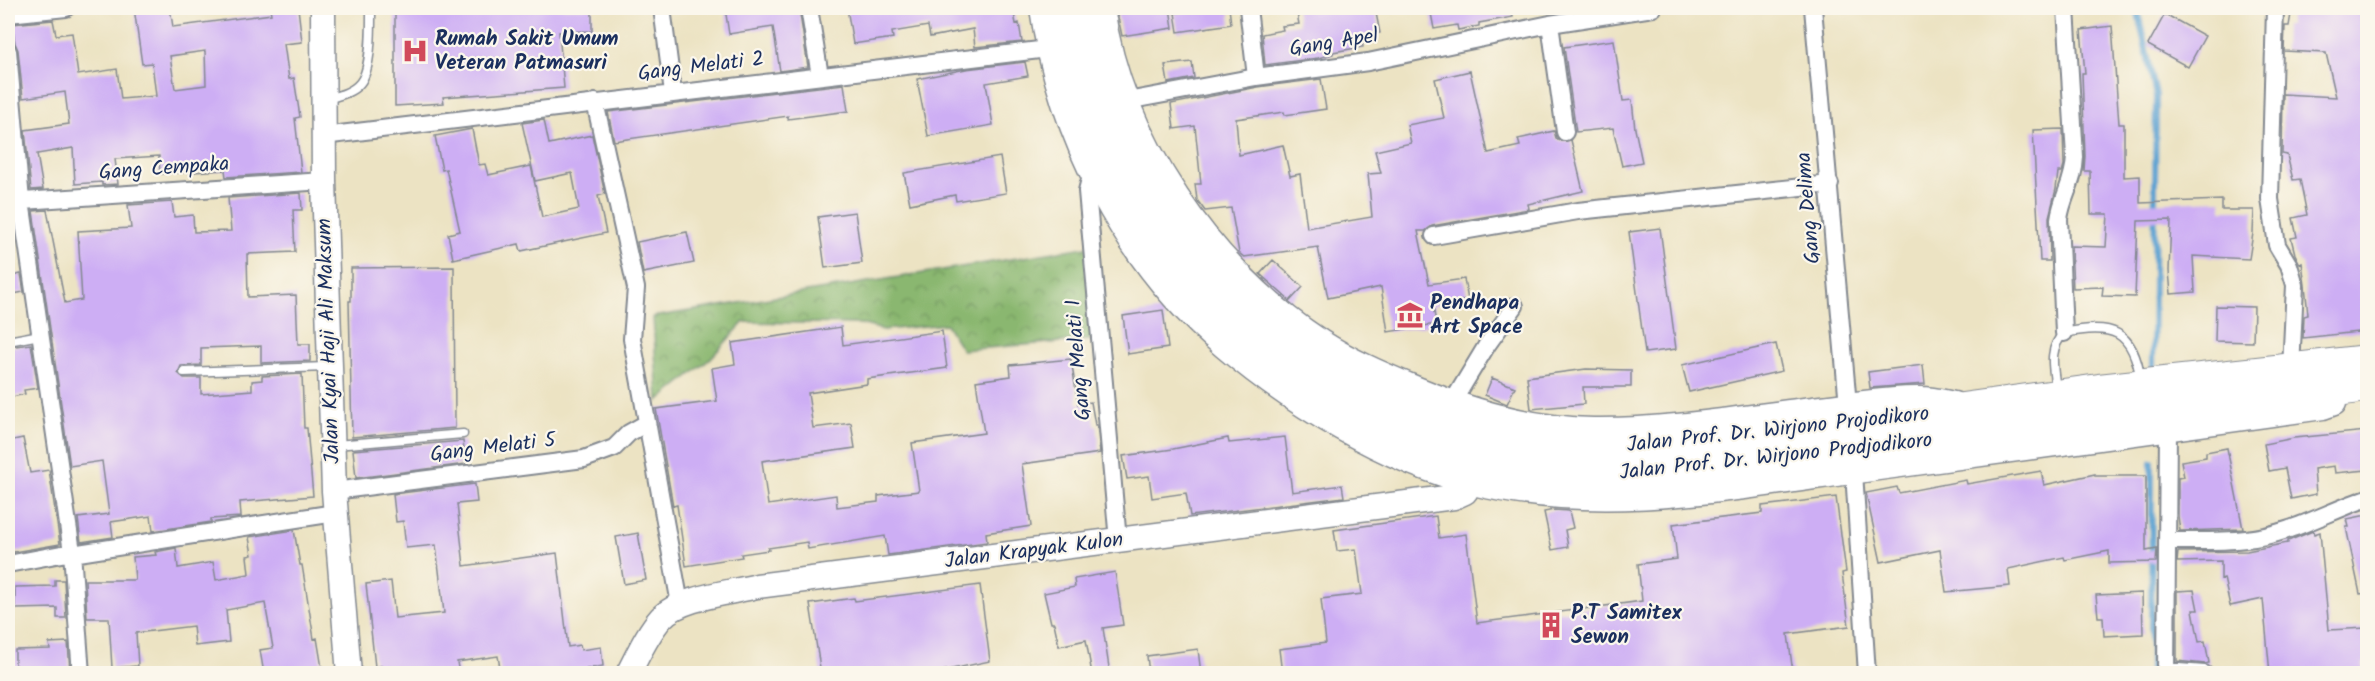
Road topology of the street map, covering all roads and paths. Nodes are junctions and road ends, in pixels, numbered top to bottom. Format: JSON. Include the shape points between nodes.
{"nodes":[{"id":1,"x":66,"y":8,"type":"edge"},
{"id":2,"x":324,"y":8,"type":"edge"},
{"id":3,"x":371,"y":8,"type":"edge"},
{"id":4,"x":662,"y":8,"type":"edge"},
{"id":5,"x":809,"y":8,"type":"edge"},
{"id":6,"x":1042,"y":8,"type":"edge"},
{"id":7,"x":1056,"y":8,"type":"edge"},
{"id":8,"x":1083,"y":8,"type":"edge"},
{"id":9,"x":1102,"y":8,"type":"edge"},
{"id":10,"x":1248,"y":8,"type":"edge"},
{"id":11,"x":1653,"y":8,"type":"edge"},
{"id":12,"x":1813,"y":8,"type":"edge"},
{"id":13,"x":2066,"y":8,"type":"edge"},
{"id":14,"x":2275,"y":8,"type":"edge"},
{"id":15,"x":8,"y":14,"type":"edge"},
{"id":16,"x":1550,"y":24,"type":"junction"},
{"id":17,"x":1048,"y":50,"type":"junction"},
{"id":18,"x":8,"y":51,"type":"edge"},
{"id":19,"x":820,"y":76,"type":"junction"},
{"id":20,"x":1256,"y":77,"type":"junction"},
{"id":21,"x":673,"y":93,"type":"junction"},
{"id":22,"x":324,"y":100,"type":"junction"},
{"id":23,"x":1127,"y":101,"type":"junction"},
{"id":24,"x":595,"y":102,"type":"junction"},
{"id":25,"x":1565,"y":132,"type":"dead end"},
{"id":26,"x":323,"y":136,"type":"junction"},
{"id":27,"x":1095,"y":178,"type":"junction"},
{"id":28,"x":324,"y":180,"type":"junction"},
{"id":29,"x":1830,"y":184,"type":"junction"},
{"id":30,"x":14,"y":202,"type":"edge"},
{"id":31,"x":1434,"y":236,"type":"dead end"},
{"id":32,"x":1515,"y":306,"type":"dead end"},
{"id":33,"x":2064,"y":333,"type":"junction"},
{"id":34,"x":40,"y":335,"type":"junction"},
{"id":35,"x":8,"y":341,"type":"edge"},
{"id":36,"x":2367,"y":361,"type":"edge"},
{"id":37,"x":330,"y":366,"type":"junction"},
{"id":38,"x":2291,"y":369,"type":"junction"},
{"id":39,"x":184,"y":372,"type":"dead end"},
{"id":40,"x":2141,"y":386,"type":"junction"},
{"id":41,"x":2367,"y":386,"type":"edge"},
{"id":42,"x":2367,"y":392,"type":"edge"},
{"id":43,"x":2056,"y":396,"type":"junction"},
{"id":44,"x":1452,"y":403,"type":"junction"},
{"id":45,"x":1848,"y":405,"type":"junction"},
{"id":46,"x":1975,"y":408,"type":"junction"},
{"id":47,"x":647,"y":423,"type":"junction"},
{"id":48,"x":2168,"y":429,"type":"junction"},
{"id":49,"x":463,"y":434,"type":"dead end"},
{"id":50,"x":332,"y":446,"type":"junction"},
{"id":51,"x":1854,"y":472,"type":"junction"},
{"id":52,"x":1471,"y":482,"type":"junction"},
{"id":53,"x":2367,"y":498,"type":"edge"},
{"id":54,"x":334,"y":502,"type":"junction"},
{"id":55,"x":1118,"y":541,"type":"junction"},
{"id":56,"x":2167,"y":541,"type":"junction"},
{"id":57,"x":72,"y":553,"type":"junction"},
{"id":58,"x":8,"y":564,"type":"edge"},
{"id":59,"x":679,"y":594,"type":"junction"},
{"id":60,"x":2166,"y":672,"type":"edge"},
{"id":61,"x":81,"y":674,"type":"edge"},
{"id":62,"x":350,"y":674,"type":"edge"},
{"id":63,"x":628,"y":674,"type":"edge"},
{"id":64,"x":1867,"y":674,"type":"edge"},
{"id":65,"x":2204,"y":674,"type":"edge"}],
"edges":[{"from":1,"to":15,"type":"street"},
{"from":2,"to":22,"type":"street","name":"Jalan Kyai Haji Ali Maksum"},
{"from":3,"to":22,"type":"lane","via":[[366,73],[351,91]]},
{"from":4,"to":21,"type":"street"},
{"from":5,"to":19,"type":"street"},
{"from":6,"to":17,"type":"street"},
{"from":7,"to":41,"type":"highway","name":"Jalan Prof. Dr. Wirjono Prodjodikoro","via":[[1089,125],[1140,220],[1190,289],[1281,371],[1379,427],[1441,452],[1551,473],[1662,474]]},
{"from":8,"to":46,"type":"highway","name":"Jalan Prof. Dr. Wirjono Projodikoro","via":[[1098,76],[1118,124],[1168,221],[1191,252],[1253,312],[1303,353],[1369,393],[1499,439],[1571,449],[1671,446]]},
{"from":9,"to":23,"type":"street"},
{"from":10,"to":20,"type":"street"},
{"from":11,"to":16,"type":"street","name":"Gang Apel"},
{"from":12,"to":29,"type":"street","name":"Gang Delima"},
{"from":13,"to":33,"type":"street","via":[[2075,158],[2074,175],[2059,219]]},
{"from":14,"to":38,"type":"street","via":[[2270,199],[2277,245],[2295,285]]},
{"from":16,"to":20,"type":"street","name":"Gang Apel","via":[[1368,62]]},
{"from":16,"to":25,"type":"street"},
{"from":17,"to":19,"type":"street","name":"Gang Melati 2"},
{"from":17,"to":27,"type":"street","via":[[1060,95]]},
{"from":18,"to":30,"type":"street"},
{"from":19,"to":21,"type":"street","name":"Gang Melati 2"},
{"from":20,"to":23,"type":"street","name":"Gang Apel"},
{"from":21,"to":24,"type":"street","name":"Gang Melati 2"},
{"from":22,"to":26,"type":"street","name":"Jalan Kyai Haji Ali Maksum"},
{"from":23,"to":44,"type":"street","via":[[1158,166],[1180,200],[1216,250],[1243,278],[1320,341],[1357,363]]},
{"from":24,"to":26,"type":"street","name":"Gang Melati 2"},
{"from":24,"to":47,"type":"street","via":[[636,288],[632,339]]},
{"from":26,"to":28,"type":"street","name":"Jalan Kyai Haji Ali Maksum"},
{"from":27,"to":52,"type":"street","via":[[1135,246],[1169,292],[1203,328],[1262,378],[1347,431],[1432,470]]},
{"from":27,"to":55,"type":"street","name":"Gang Melati 1","via":[[1087,191]]},
{"from":28,"to":30,"type":"street","name":"Gang Cempaka"},
{"from":28,"to":37,"type":"street","name":"Jalan Kyai Haji Ali Maksum"},
{"from":29,"to":31,"type":"street","via":[[1578,211]]},
{"from":29,"to":45,"type":"street","name":"Gang Delima"},
{"from":30,"to":34,"type":"street"},
{"from":32,"to":44,"type":"street"},
{"from":33,"to":40,"type":"lane","via":[[2098,329],[2119,334],[2134,352]]},
{"from":33,"to":43,"type":"lane","via":[[2053,350]]},
{"from":34,"to":35,"type":"lane"},
{"from":34,"to":57,"type":"street"},
{"from":36,"to":38,"type":"highway","name":"Jalan Prof. Dr. Wirjono Projodikoro"},
{"from":37,"to":39,"type":"lane"},
{"from":37,"to":50,"type":"street","name":"Jalan Kyai Haji Ali Maksum"},
{"from":38,"to":40,"type":"highway","name":"Jalan Prof. Dr. Wirjono Projodikoro"},
{"from":40,"to":43,"type":"highway","name":"Jalan Prof. Dr. Wirjono Projodikoro"},
{"from":42,"to":48,"type":"street","via":[[2323,407]]},
{"from":43,"to":46,"type":"highway","name":"Jalan Prof. Dr. Wirjono Projodikoro"},
{"from":44,"to":45,"type":"street","via":[[1492,416],[1592,430],[1660,427]]},
{"from":45,"to":46,"type":"street","via":[[1922,399]]},
{"from":47,"to":54,"type":"street","name":"Gang Melati 5","via":[[614,448],[585,459]]},
{"from":47,"to":59,"type":"street"},
{"from":48,"to":51,"type":"street"},
{"from":48,"to":56,"type":"street"},
{"from":49,"to":50,"type":"lane"},
{"from":50,"to":54,"type":"street","name":"Jalan Kyai Haji Ali Maksum"},
{"from":51,"to":52,"type":"street","via":[[1682,495],[1602,499]]},
{"from":51,"to":64,"type":"street"},
{"from":52,"to":55,"type":"street","name":"Jalan Krapyak Kulon","via":[[1465,492],[1454,497]]},
{"from":53,"to":56,"type":"street","via":[[2296,527],[2262,536]]},
{"from":54,"to":57,"type":"street","name":"Gang Melati 5"},
{"from":54,"to":62,"type":"street","name":"Jalan Kyai Haji Ali Maksum"},
{"from":55,"to":59,"type":"street","name":"Jalan Krapyak Kulon"},
{"from":56,"to":60,"type":"street"},
{"from":57,"to":58,"type":"street","name":"Gang Melati 5"},
{"from":57,"to":61,"type":"street"},
{"from":59,"to":63,"type":"street","name":"Jalan Krapyak Kulon","via":[[649,634]]},
{"from":60,"to":65,"type":"street"}]}
